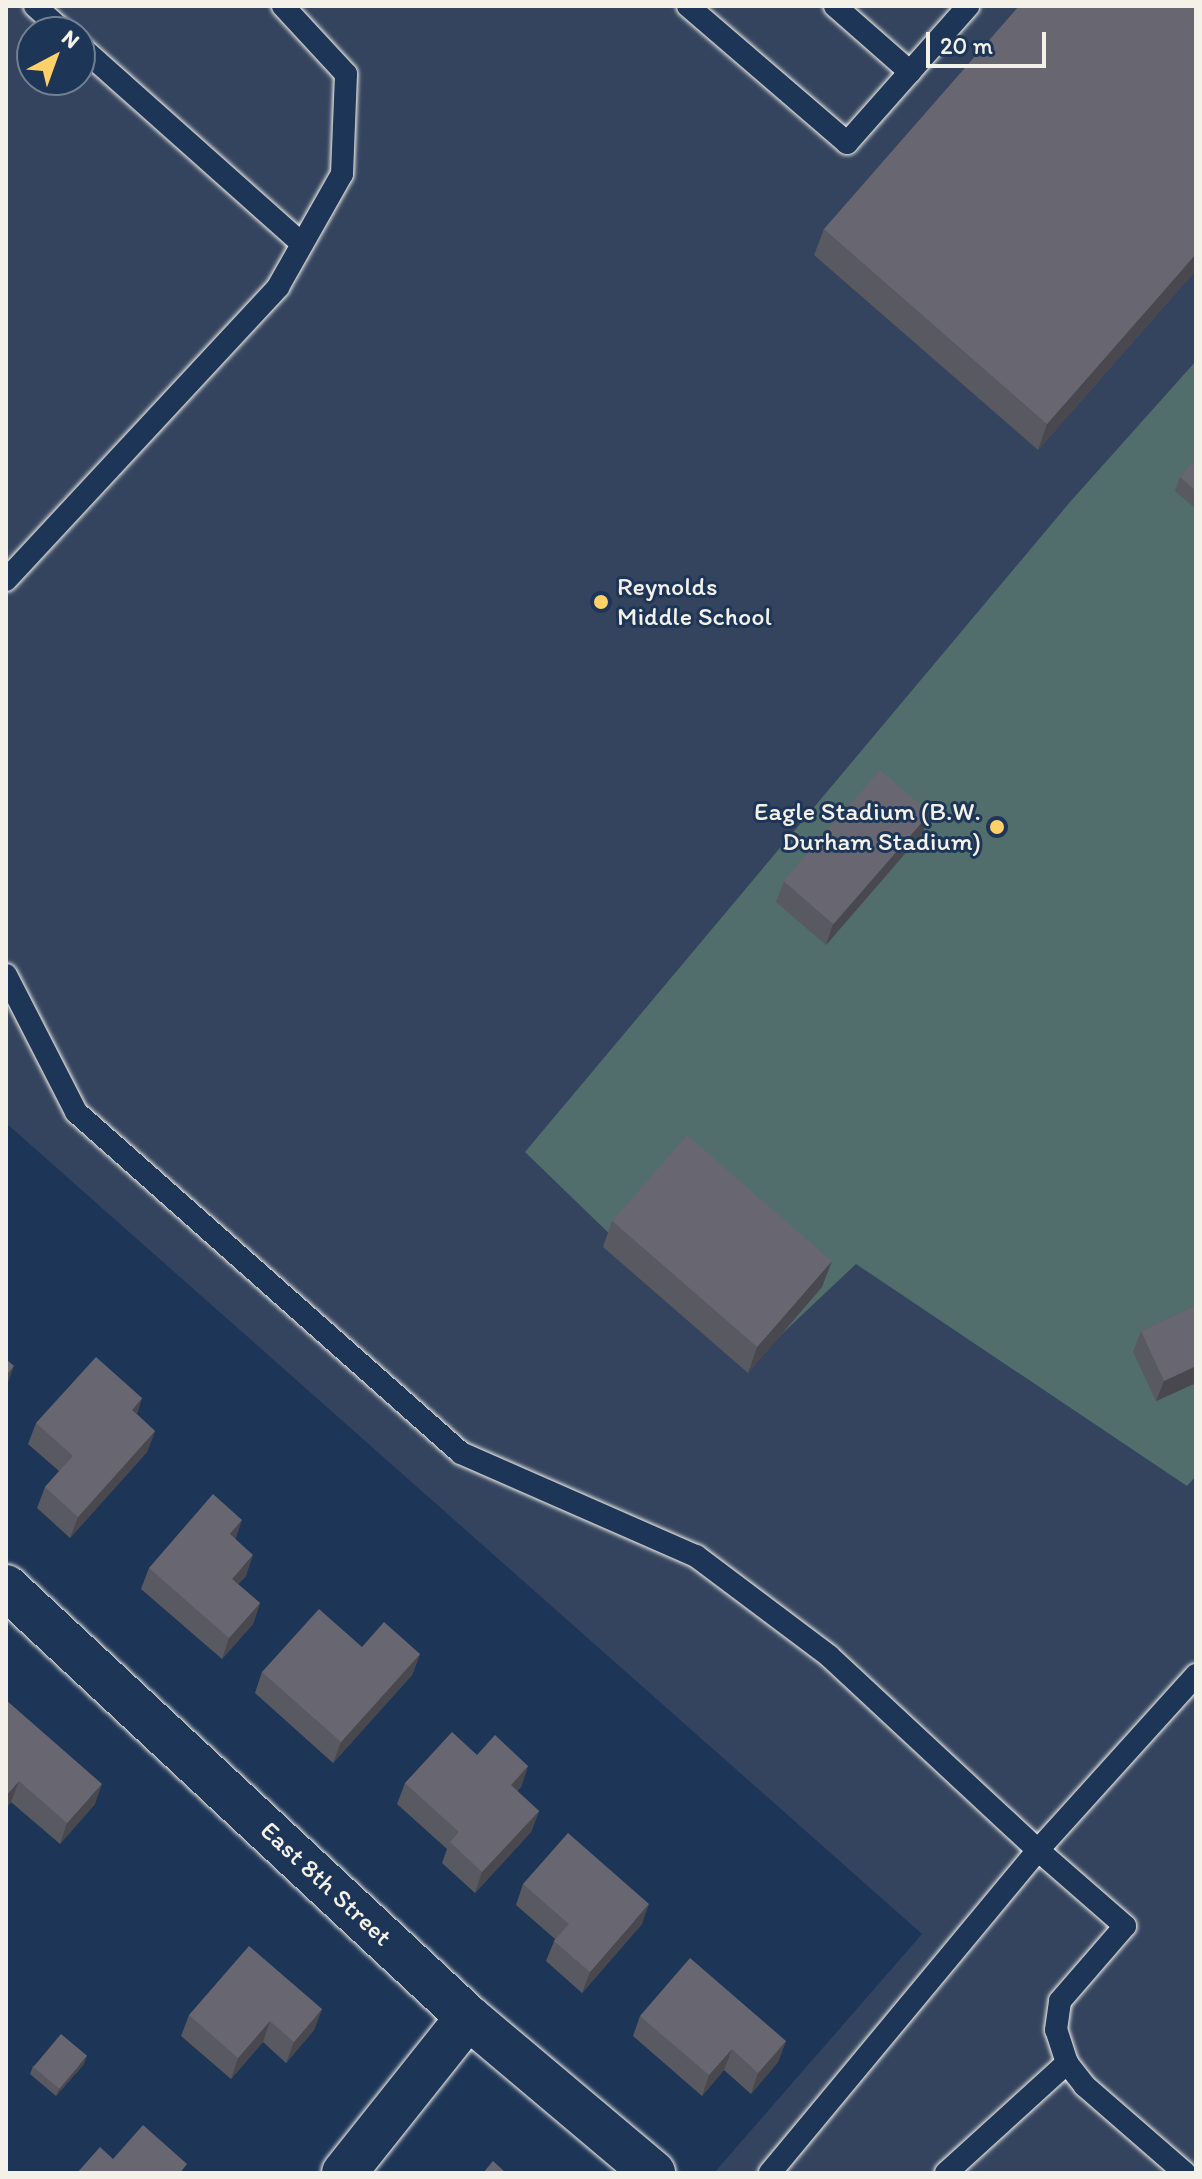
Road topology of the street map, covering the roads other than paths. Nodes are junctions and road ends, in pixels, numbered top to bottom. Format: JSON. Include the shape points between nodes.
{"nodes":[{"id":1,"x":283,"y":6,"type":"edge"},
{"id":2,"x":688,"y":6,"type":"edge"},
{"id":3,"x":835,"y":6,"type":"edge"},
{"id":4,"x":968,"y":6,"type":"edge"},
{"id":5,"x":96,"y":60,"type":"edge"},
{"id":6,"x":910,"y":72,"type":"junction"},
{"id":7,"x":302,"y":244,"type":"junction"},
{"id":8,"x":6,"y":580,"type":"edge"},
{"id":9,"x":6,"y":975,"type":"edge"},
{"id":10,"x":6,"y":1587,"type":"edge"},
{"id":11,"x":1196,"y":1675,"type":"edge"},
{"id":12,"x":1038,"y":1850,"type":"junction"},
{"id":13,"x":468,"y":2017,"type":"junction"},
{"id":14,"x":1067,"y":2063,"type":"junction"},
{"id":15,"x":344,"y":2173,"type":"edge"},
{"id":16,"x":653,"y":2173,"type":"edge"},
{"id":17,"x":770,"y":2173,"type":"edge"},
{"id":18,"x":946,"y":2173,"type":"edge"},
{"id":19,"x":1185,"y":2173,"type":"edge"}],
"edges":[{"from":1,"to":7,"type":"lane","via":[[346,74],[342,174]]},
{"from":2,"to":6,"type":"lane","via":[[847,143]]},
{"from":3,"to":6,"type":"lane"},
{"from":4,"to":6,"type":"lane"},
{"from":5,"to":7,"type":"lane"},
{"from":7,"to":8,"type":"lane","via":[[278,287]]},
{"from":9,"to":12,"type":"lane","via":[[76,1112],[461,1453],[696,1556],[829,1656]]},
{"from":10,"to":13,"type":"street","name":"East 8th Street"},
{"from":11,"to":12,"type":"lane"},
{"from":12,"to":14,"type":"lane","via":[[1125,1926],[1060,2001],[1056,2030]]},
{"from":12,"to":17,"type":"lane"},
{"from":13,"to":15,"type":"street"},
{"from":13,"to":16,"type":"street","name":"East 8th Street"},
{"from":14,"to":18,"type":"lane"},
{"from":14,"to":19,"type":"lane","via":[[1085,2086]]}]}
